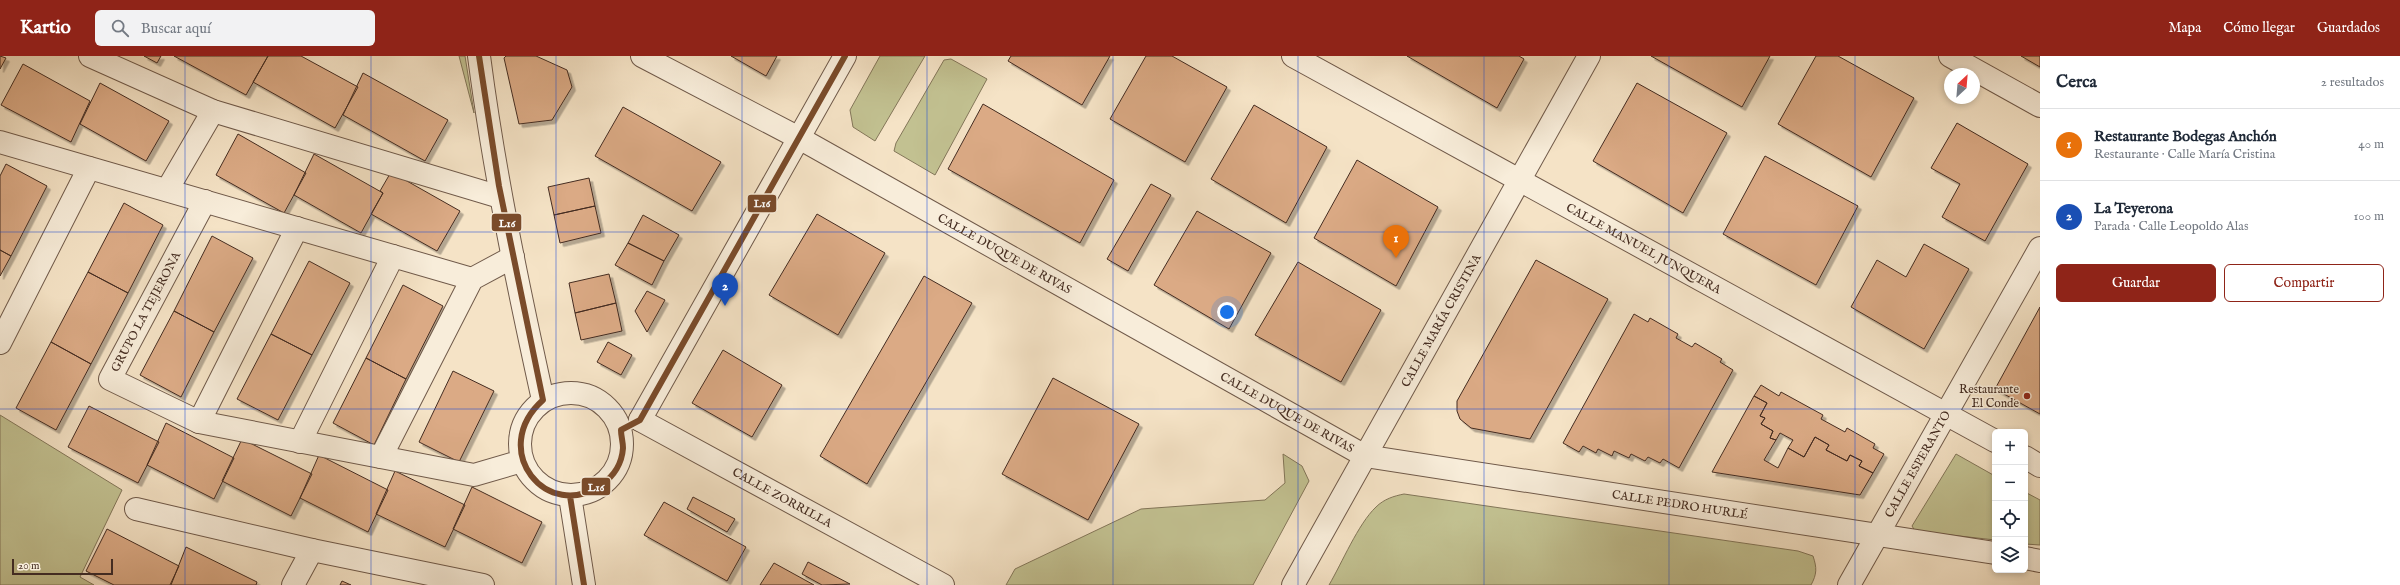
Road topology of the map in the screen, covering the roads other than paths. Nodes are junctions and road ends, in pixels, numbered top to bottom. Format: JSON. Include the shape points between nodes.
{"nodes":[{"id":1,"x":90,"y":56,"type":"edge"},
{"id":2,"x":479,"y":56,"type":"edge"},
{"id":3,"x":642,"y":56,"type":"edge"},
{"id":4,"x":845,"y":56,"type":"edge"},
{"id":5,"x":1293,"y":56,"type":"edge"},
{"id":6,"x":1589,"y":56,"type":"edge"},
{"id":7,"x":1950,"y":56,"type":"edge"},
{"id":8,"x":2040,"y":106,"type":"edge"},
{"id":9,"x":213,"y":111,"type":"junction"},
{"id":10,"x":799,"y":138,"type":"junction"},
{"id":11,"x":0,"y":142,"type":"edge"},
{"id":12,"x":89,"y":168,"type":"junction"},
{"id":13,"x":1519,"y":180,"type":"junction"},
{"id":14,"x":167,"y":190,"type":"junction"},
{"id":15,"x":500,"y":197,"type":"junction"},
{"id":16,"x":205,"y":201,"type":"junction"},
{"id":17,"x":297,"y":228,"type":"junction"},
{"id":18,"x":2040,"y":248,"type":"edge"},
{"id":19,"x":393,"y":256,"type":"junction"},
{"id":20,"x":512,"y":257,"type":"junction"},
{"id":21,"x":472,"y":279,"type":"junction"},
{"id":22,"x":0,"y":343,"type":"edge"},
{"id":23,"x":543,"y":400,"type":"junction"},
{"id":24,"x":1945,"y":412,"type":"junction"},
{"id":25,"x":640,"y":420,"type":"junction"},
{"id":26,"x":199,"y":422,"type":"junction"},
{"id":27,"x":621,"y":430,"type":"junction"},
{"id":28,"x":1992,"y":439,"type":"edge"},
{"id":29,"x":300,"y":442,"type":"junction"},
{"id":30,"x":1365,"y":456,"type":"junction"},
{"id":31,"x":381,"y":457,"type":"junction"},
{"id":32,"x":2028,"y":460,"type":"edge"},
{"id":33,"x":522,"y":462,"type":"junction"},
{"id":34,"x":2040,"y":466,"type":"edge"},
{"id":35,"x":570,"y":496,"type":"junction"},
{"id":36,"x":136,"y":509,"type":"dead end"},
{"id":37,"x":1876,"y":534,"type":"junction"},
{"id":38,"x":312,"y":550,"type":"junction"},
{"id":39,"x":1992,"y":553,"type":"edge"},
{"id":40,"x":2028,"y":559,"type":"edge"},
{"id":41,"x":2040,"y":561,"type":"edge"},
{"id":42,"x":293,"y":585,"type":"edge"},
{"id":43,"x":483,"y":585,"type":"edge"},
{"id":44,"x":584,"y":585,"type":"edge"},
{"id":45,"x":943,"y":585,"type":"edge"},
{"id":46,"x":1293,"y":585,"type":"edge"},
{"id":47,"x":1848,"y":585,"type":"edge"}],
"edges":[{"from":1,"to":9,"type":"street"},
{"from":2,"to":15,"type":"street"},
{"from":3,"to":10,"type":"street","name":"CALLE DUQUE DE RIVAS"},
{"from":4,"to":10,"type":"street"},
{"from":5,"to":13,"type":"street","name":"CALLE MANUEL JUNQUERA"},
{"from":6,"to":13,"type":"street","name":"CALLE MARÍA CRISTINA"},
{"from":7,"to":8,"type":"street"},
{"from":9,"to":14,"type":"street"},
{"from":9,"to":15,"type":"street"},
{"from":10,"to":25,"type":"street"},
{"from":10,"to":30,"type":"street","name":"CALLE DUQUE DE RIVAS"},
{"from":11,"to":12,"type":"street"},
{"from":12,"to":14,"type":"street"},
{"from":12,"to":22,"type":"street"},
{"from":13,"to":24,"type":"street","name":"CALLE MANUEL JUNQUERA"},
{"from":13,"to":30,"type":"street","name":"CALLE MARÍA CRISTINA"},
{"from":14,"to":16,"type":"street"},
{"from":15,"to":20,"type":"street"},
{"from":16,"to":17,"type":"street"},
{"from":16,"to":26,"type":"street","name":"GRUPO LA TEJERONA","via":[[110,379]]},
{"from":17,"to":19,"type":"street"},
{"from":17,"to":26,"type":"street"},
{"from":18,"to":24,"type":"street","name":"CALLE ESPERANTO"},
{"from":19,"to":21,"type":"street"},
{"from":19,"to":29,"type":"street"},
{"from":20,"to":21,"type":"street"},
{"from":20,"to":23,"type":"street"},
{"from":21,"to":31,"type":"street"},
{"from":23,"to":27,"type":"street","via":[[561,393],[580,393],[598,400],[612,413]]},
{"from":23,"to":33,"type":"street","via":[[530,411],[522,427],[519,444]]},
{"from":24,"to":28,"type":"street","name":"CALLE MANUEL JUNQUERA"},
{"from":24,"to":37,"type":"street","name":"CALLE ESPERANTO"},
{"from":25,"to":27,"type":"street"},
{"from":25,"to":45,"type":"street","name":"CALLE ZORRILLA"},
{"from":26,"to":29,"type":"street","name":"GRUPO LA TEJERONA"},
{"from":27,"to":35,"type":"street","via":[[623,449],[617,468],[606,482],[589,492]]},
{"from":29,"to":31,"type":"street","name":"GRUPO LA TEJERONA"},
{"from":30,"to":37,"type":"street","name":"CALLE PEDRO HURLÉ"},
{"from":30,"to":46,"type":"street","name":"CALLE MARÍA CRISTINA"},
{"from":31,"to":33,"type":"street","name":"GRUPO LA TEJERONA","via":[[474,475]]},
{"from":32,"to":34,"type":"street"},
{"from":33,"to":35,"type":"street","via":[[533,479],[544,487]]},
{"from":35,"to":44,"type":"street"},
{"from":36,"to":38,"type":"street"},
{"from":37,"to":39,"type":"street","name":"CALLE PEDRO HURLÉ"},
{"from":37,"to":47,"type":"street","name":"CALLE ESPERANTO"},
{"from":38,"to":42,"type":"street"},
{"from":38,"to":43,"type":"street"},
{"from":40,"to":41,"type":"street"}]}
